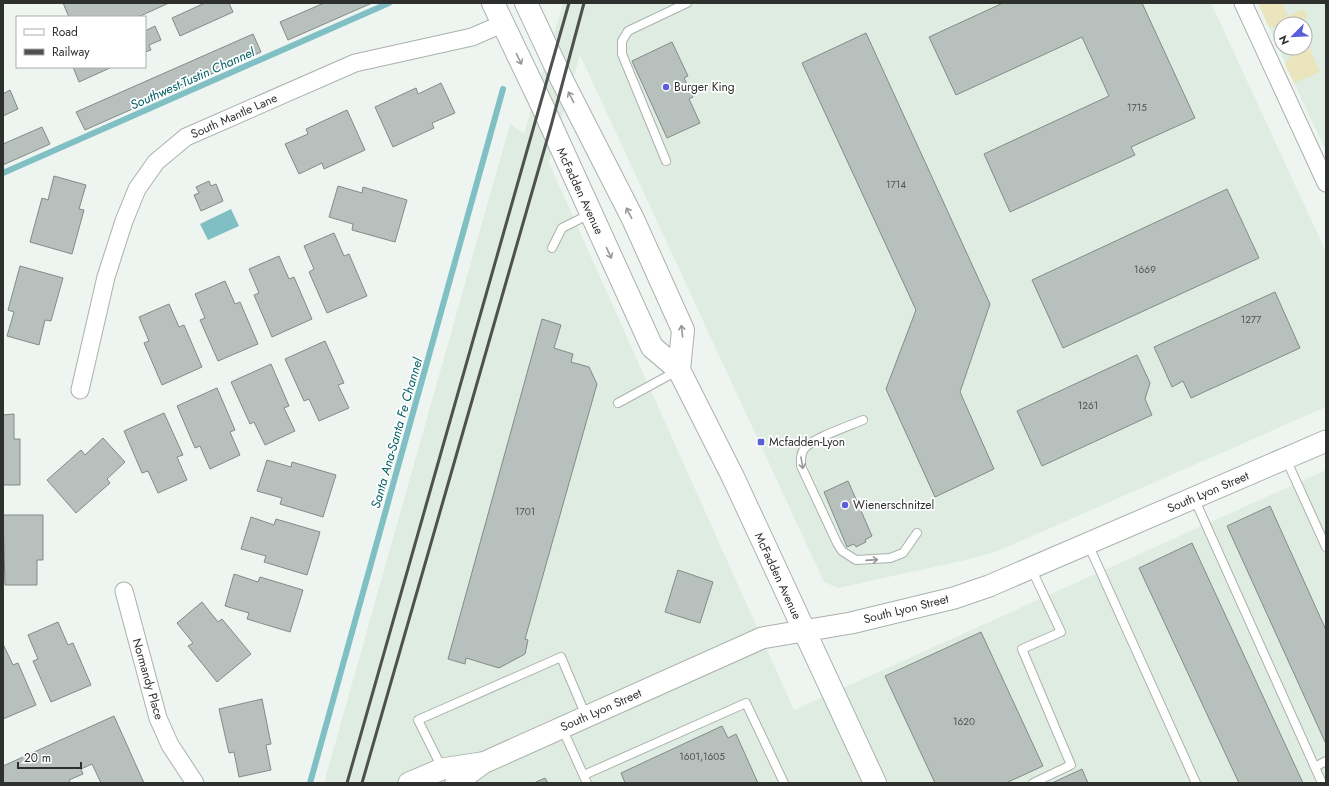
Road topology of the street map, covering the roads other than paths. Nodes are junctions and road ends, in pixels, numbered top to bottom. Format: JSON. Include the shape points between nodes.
{"nodes":[{"id":1,"x":492,"y":3,"type":"edge"},
{"id":2,"x":526,"y":3,"type":"edge"},
{"id":3,"x":687,"y":3,"type":"edge"},
{"id":4,"x":1243,"y":3,"type":"edge"},
{"id":5,"x":502,"y":24,"type":"junction"},
{"id":6,"x":666,"y":161,"type":"dead end"},
{"id":7,"x":1326,"y":183,"type":"edge"},
{"id":8,"x":590,"y":214,"type":"junction"},
{"id":9,"x":552,"y":248,"type":"dead end"},
{"id":10,"x":679,"y":370,"type":"junction"},
{"id":11,"x":80,"y":390,"type":"dead end"},
{"id":12,"x":618,"y":403,"type":"dead end"},
{"id":13,"x":863,"y":420,"type":"dead end"},
{"id":14,"x":1326,"y":440,"type":"edge"},
{"id":15,"x":1286,"y":458,"type":"junction"},
{"id":16,"x":1194,"y":498,"type":"junction"},
{"id":17,"x":917,"y":533,"type":"dead end"},
{"id":18,"x":1088,"y":544,"type":"junction"},
{"id":19,"x":1326,"y":547,"type":"edge"},
{"id":20,"x":1031,"y":568,"type":"junction"},
{"id":21,"x":124,"y":592,"type":"dead end"},
{"id":22,"x":804,"y":631,"type":"junction"},
{"id":23,"x":586,"y":716,"type":"junction"},
{"id":24,"x":561,"y":727,"type":"junction"},
{"id":25,"x":1326,"y":762,"type":"edge"},
{"id":26,"x":1315,"y":767,"type":"junction"},
{"id":27,"x":449,"y":776,"type":"edge"},
{"id":28,"x":585,"y":779,"type":"edge"},
{"id":29,"x":194,"y":783,"type":"edge"},
{"id":30,"x":409,"y":783,"type":"edge"},
{"id":31,"x":784,"y":783,"type":"edge"},
{"id":32,"x":875,"y":783,"type":"edge"},
{"id":33,"x":1033,"y":783,"type":"edge"},
{"id":34,"x":1196,"y":783,"type":"edge"},
{"id":35,"x":1322,"y":783,"type":"edge"}],
"edges":[{"from":1,"to":5,"type":"main road","name":"McFadden Avenue"},
{"from":10,"to":2,"type":"main road","one_way":true,"via":[[683,330]]},
{"from":3,"to":6,"type":"lane","via":[[628,31],[622,41],[622,54]]},
{"from":4,"to":7,"type":"street"},
{"from":5,"to":8,"type":"main road","name":"McFadden Avenue","one_way":true,"via":[[540,101]]},
{"from":5,"to":11,"type":"street","name":"South Mantle Lane","via":[[458,40],[355,63],[186,137],[156,162],[137,189],[124,221],[106,277]]},
{"from":8,"to":9,"type":"lane","via":[[562,228]]},
{"from":8,"to":10,"type":"main road","name":"McFadden Avenue","one_way":true,"via":[[652,347]]},
{"from":10,"to":12,"type":"lane"},
{"from":10,"to":22,"type":"main road","name":"McFadden Avenue","via":[[733,477]]},
{"from":13,"to":17,"type":"lane","one_way":true,"via":[[813,442],[804,448],[800,457],[801,466],[837,543],[842,551],[856,560],[890,558],[902,554]]},
{"from":14,"to":15,"type":"street","name":"South Lyon Street"},
{"from":15,"to":16,"type":"street","name":"South Lyon Street"},
{"from":15,"to":19,"type":"lane"},
{"from":16,"to":18,"type":"street","name":"South Lyon Street"},
{"from":16,"to":26,"type":"lane"},
{"from":18,"to":20,"type":"street","name":"South Lyon Street"},
{"from":18,"to":34,"type":"lane"},
{"from":20,"to":22,"type":"street","name":"South Lyon Street","via":[[954,598],[851,623]]},
{"from":20,"to":33,"type":"lane","via":[[1061,632],[1022,650],[1071,765]]},
{"from":21,"to":29,"type":"street","name":"Normandy Place","via":[[158,718],[170,745]]},
{"from":22,"to":23,"type":"street","name":"South Lyon Street","via":[[757,640]]},
{"from":22,"to":32,"type":"main road","name":"McFadden Avenue"},
{"from":23,"to":24,"type":"street","name":"South Lyon Street"},
{"from":23,"to":27,"type":"lane","via":[[561,657],[418,720]]},
{"from":24,"to":27,"type":"street","name":"South Lyon Street"},
{"from":24,"to":28,"type":"lane"},
{"from":25,"to":26,"type":"lane"},
{"from":26,"to":35,"type":"lane"},
{"from":27,"to":30,"type":"street","name":"South Lyon Street"},
{"from":28,"to":31,"type":"lane","via":[[746,703]]}]}
